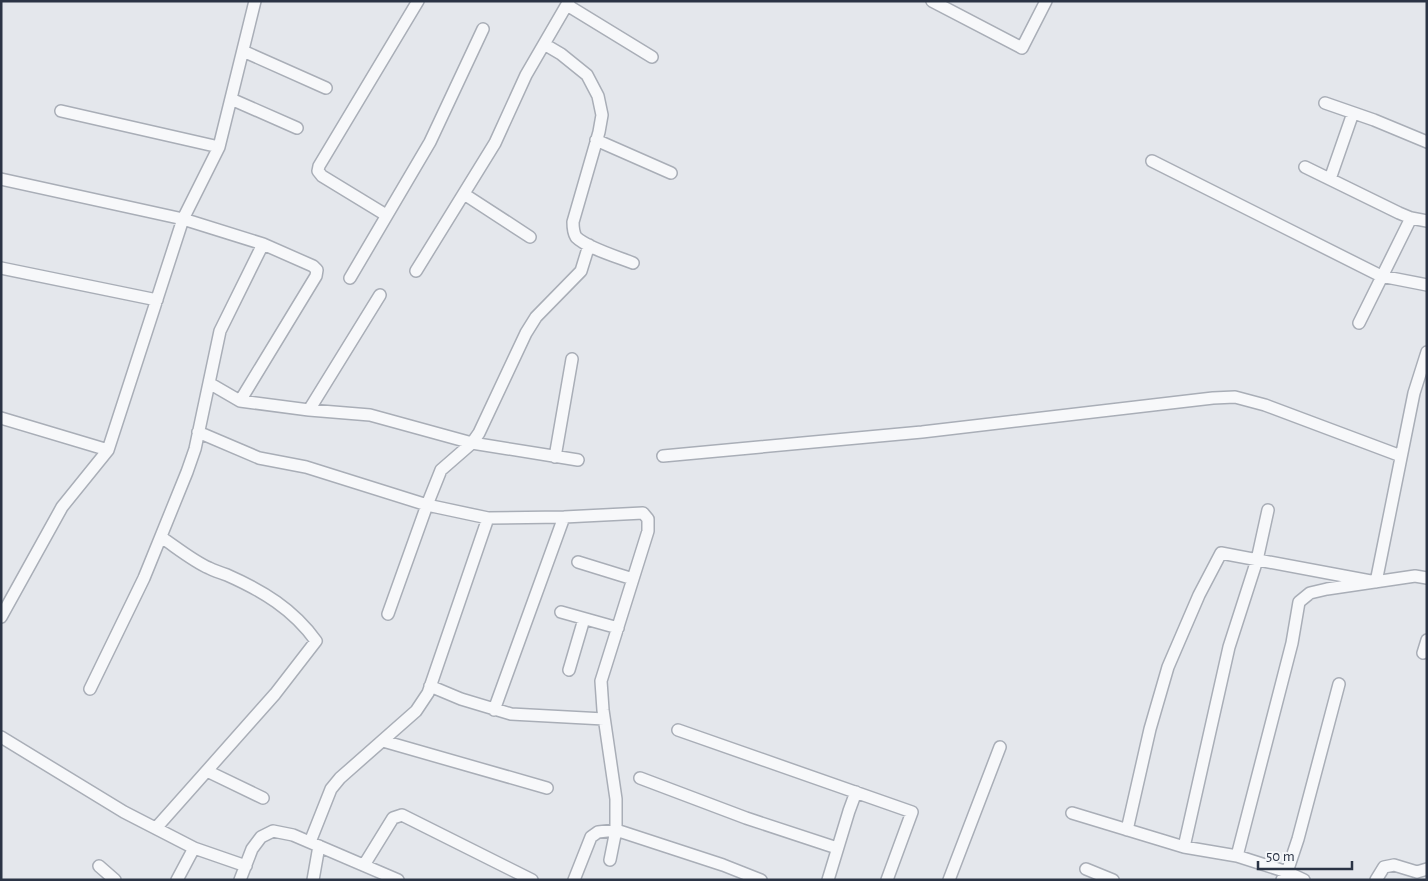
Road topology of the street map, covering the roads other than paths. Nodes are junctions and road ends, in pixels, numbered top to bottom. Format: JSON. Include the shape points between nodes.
{"nodes":[{"id":1,"x":255,"y":1,"type":"edge"},
{"id":2,"x":418,"y":1,"type":"edge"},
{"id":3,"x":932,"y":1,"type":"edge"},
{"id":4,"x":1046,"y":1,"type":"edge"},
{"id":5,"x":568,"y":3,"type":"edge"},
{"id":6,"x":482,"y":29,"type":"dead end"},
{"id":7,"x":544,"y":44,"type":"junction"},
{"id":8,"x":243,"y":51,"type":"junction"},
{"id":9,"x":652,"y":57,"type":"dead end"},
{"id":10,"x":326,"y":88,"type":"dead end"},
{"id":11,"x":231,"y":99,"type":"junction"},
{"id":12,"x":1325,"y":103,"type":"dead end"},
{"id":13,"x":61,"y":111,"type":"dead end"},
{"id":14,"x":1353,"y":113,"type":"junction"},
{"id":15,"x":296,"y":128,"type":"dead end"},
{"id":16,"x":596,"y":140,"type":"junction"},
{"id":17,"x":1427,"y":142,"type":"edge"},
{"id":18,"x":219,"y":147,"type":"junction"},
{"id":19,"x":1152,"y":160,"type":"dead end"},
{"id":20,"x":1305,"y":167,"type":"dead end"},
{"id":21,"x":671,"y":173,"type":"dead end"},
{"id":22,"x":1,"y":179,"type":"edge"},
{"id":23,"x":1330,"y":180,"type":"junction"},
{"id":24,"x":464,"y":194,"type":"junction"},
{"id":25,"x":386,"y":215,"type":"junction"},
{"id":26,"x":1410,"y":218,"type":"junction"},
{"id":27,"x":182,"y":219,"type":"junction"},
{"id":28,"x":1427,"y":221,"type":"edge"},
{"id":29,"x":530,"y":237,"type":"dead end"},
{"id":30,"x":263,"y":244,"type":"junction"},
{"id":31,"x":589,"y":245,"type":"junction"},
{"id":32,"x":633,"y":263,"type":"dead end"},
{"id":33,"x":1,"y":268,"type":"edge"},
{"id":34,"x":416,"y":271,"type":"dead end"},
{"id":35,"x":1381,"y":276,"type":"junction"},
{"id":36,"x":350,"y":278,"type":"dead end"},
{"id":37,"x":1427,"y":285,"type":"edge"},
{"id":38,"x":380,"y":295,"type":"dead end"},
{"id":39,"x":157,"y":300,"type":"junction"},
{"id":40,"x":1359,"y":323,"type":"dead end"},
{"id":41,"x":1427,"y":352,"type":"edge"},
{"id":42,"x":572,"y":359,"type":"dead end"},
{"id":43,"x":209,"y":383,"type":"junction"},
{"id":44,"x":240,"y":401,"type":"junction"},
{"id":45,"x":309,"y":410,"type":"junction"},
{"id":46,"x":1,"y":418,"type":"edge"},
{"id":47,"x":198,"y":432,"type":"junction"},
{"id":48,"x":472,"y":444,"type":"junction"},
{"id":49,"x":108,"y":450,"type":"junction"},
{"id":50,"x":663,"y":456,"type":"dead end"},
{"id":51,"x":1401,"y":456,"type":"junction"},
{"id":52,"x":556,"y":457,"type":"junction"},
{"id":53,"x":578,"y":460,"type":"dead end"},
{"id":54,"x":427,"y":506,"type":"junction"},
{"id":55,"x":1268,"y":510,"type":"dead end"},
{"id":56,"x":564,"y":517,"type":"junction"},
{"id":57,"x":488,"y":518,"type":"junction"},
{"id":58,"x":161,"y":537,"type":"junction"},
{"id":59,"x":1257,"y":560,"type":"junction"},
{"id":60,"x":578,"y":562,"type":"dead end"},
{"id":61,"x":1427,"y":578,"type":"edge"},
{"id":62,"x":633,"y":579,"type":"junction"},
{"id":63,"x":1376,"y":582,"type":"junction"},
{"id":64,"x":560,"y":612,"type":"dead end"},
{"id":65,"x":388,"y":614,"type":"dead end"},
{"id":66,"x":1,"y":616,"type":"edge"},
{"id":67,"x":584,"y":619,"type":"junction"},
{"id":68,"x":618,"y":628,"type":"junction"},
{"id":69,"x":1427,"y":640,"type":"edge"},
{"id":70,"x":1423,"y":653,"type":"dead end"},
{"id":71,"x":569,"y":670,"type":"dead end"},
{"id":72,"x":1339,"y":684,"type":"dead end"},
{"id":73,"x":430,"y":686,"type":"junction"},
{"id":74,"x":90,"y":689,"type":"dead end"},
{"id":75,"x":494,"y":710,"type":"junction"},
{"id":76,"x":604,"y":719,"type":"junction"},
{"id":77,"x":678,"y":730,"type":"dead end"},
{"id":78,"x":1,"y":737,"type":"edge"},
{"id":79,"x":383,"y":741,"type":"junction"},
{"id":80,"x":1000,"y":747,"type":"dead end"},
{"id":81,"x":207,"y":771,"type":"junction"},
{"id":82,"x":640,"y":778,"type":"dead end"},
{"id":83,"x":547,"y":788,"type":"dead end"},
{"id":84,"x":856,"y":792,"type":"junction"},
{"id":85,"x":263,"y":798,"type":"dead end"},
{"id":86,"x":1072,"y":813,"type":"dead end"},
{"id":87,"x":156,"y":828,"type":"junction"},
{"id":88,"x":616,"y":830,"type":"junction"},
{"id":89,"x":1127,"y":830,"type":"junction"},
{"id":90,"x":315,"y":844,"type":"junction"},
{"id":91,"x":1184,"y":847,"type":"junction"},
{"id":92,"x":194,"y":848,"type":"junction"},
{"id":93,"x":838,"y":848,"type":"junction"},
{"id":94,"x":1237,"y":856,"type":"junction"},
{"id":95,"x":610,"y":860,"type":"dead end"},
{"id":96,"x":364,"y":865,"type":"junction"},
{"id":97,"x":99,"y":866,"type":"dead end"},
{"id":98,"x":246,"y":866,"type":"junction"},
{"id":99,"x":1427,"y":868,"type":"edge"},
{"id":100,"x":1086,"y":869,"type":"dead end"},
{"id":101,"x":1284,"y":876,"type":"edge"},
{"id":102,"x":115,"y":880,"type":"edge"},
{"id":103,"x":177,"y":880,"type":"edge"},
{"id":104,"x":240,"y":880,"type":"edge"},
{"id":105,"x":313,"y":880,"type":"edge"},
{"id":106,"x":398,"y":880,"type":"edge"},
{"id":107,"x":532,"y":880,"type":"edge"},
{"id":108,"x":574,"y":880,"type":"edge"},
{"id":109,"x":761,"y":880,"type":"edge"},
{"id":110,"x":828,"y":880,"type":"edge"},
{"id":111,"x":887,"y":880,"type":"edge"},
{"id":112,"x":949,"y":880,"type":"edge"},
{"id":113,"x":1113,"y":880,"type":"edge"},
{"id":114,"x":1304,"y":880,"type":"edge"},
{"id":115,"x":1376,"y":880,"type":"edge"}],
"edges":[{"from":1,"to":8,"type":"street"},
{"from":2,"to":25,"type":"street","via":[[318,171]]},
{"from":3,"to":4,"type":"street","via":[[1022,48]]},
{"from":5,"to":7,"type":"street"},
{"from":5,"to":9,"type":"street"},
{"from":6,"to":25,"type":"street","via":[[430,142]]},
{"from":7,"to":16,"type":"street","via":[[587,75],[598,96],[602,115]]},
{"from":7,"to":24,"type":"street","via":[[495,143]]},
{"from":8,"to":10,"type":"street"},
{"from":8,"to":11,"type":"street"},
{"from":11,"to":15,"type":"street"},
{"from":11,"to":18,"type":"street"},
{"from":12,"to":14,"type":"street"},
{"from":13,"to":18,"type":"street"},
{"from":14,"to":17,"type":"street"},
{"from":14,"to":23,"type":"street"},
{"from":16,"to":21,"type":"street"},
{"from":16,"to":31,"type":"street","via":[[573,222],[576,236]]},
{"from":18,"to":27,"type":"street"},
{"from":19,"to":35,"type":"street"},
{"from":20,"to":23,"type":"street"},
{"from":22,"to":27,"type":"street"},
{"from":23,"to":26,"type":"street"},
{"from":24,"to":29,"type":"street"},
{"from":24,"to":34,"type":"street"},
{"from":25,"to":36,"type":"street"},
{"from":26,"to":28,"type":"street"},
{"from":26,"to":35,"type":"street"},
{"from":27,"to":30,"type":"street"},
{"from":27,"to":39,"type":"street"},
{"from":30,"to":43,"type":"street","via":[[220,331]]},
{"from":30,"to":44,"type":"street","via":[[317,270]]},
{"from":31,"to":32,"type":"street"},
{"from":31,"to":48,"type":"street","via":[[580,271],[536,317],[526,333]]},
{"from":33,"to":39,"type":"street"},
{"from":35,"to":37,"type":"street"},
{"from":35,"to":40,"type":"street"},
{"from":38,"to":45,"type":"street"},
{"from":39,"to":49,"type":"street"},
{"from":41,"to":51,"type":"street","via":[[1414,393]]},
{"from":42,"to":52,"type":"street"},
{"from":43,"to":44,"type":"street"},
{"from":43,"to":47,"type":"street"},
{"from":44,"to":45,"type":"street"},
{"from":45,"to":48,"type":"street","via":[[370,415]]},
{"from":46,"to":49,"type":"street"},
{"from":47,"to":54,"type":"street","via":[[259,458],[306,467]]},
{"from":47,"to":58,"type":"street","via":[[187,472]]},
{"from":48,"to":52,"type":"street"},
{"from":48,"to":54,"type":"street","via":[[441,470]]},
{"from":49,"to":66,"type":"street","via":[[62,507]]},
{"from":50,"to":51,"type":"street","via":[[1235,398],[1265,405]]},
{"from":51,"to":63,"type":"street"},
{"from":52,"to":53,"type":"street"},
{"from":54,"to":57,"type":"street"},
{"from":54,"to":65,"type":"street"},
{"from":55,"to":59,"type":"street"},
{"from":56,"to":57,"type":"street"},
{"from":56,"to":62,"type":"street","via":[[643,513],[648,519],[648,531]]},
{"from":56,"to":75,"type":"street"},
{"from":57,"to":73,"type":"street"},
{"from":58,"to":74,"type":"street"},
{"from":58,"to":81,"type":"street","via":[[208,568],[282,605],[316,641],[276,694]]},
{"from":59,"to":63,"type":"street"},
{"from":59,"to":89,"type":"street","via":[[1221,553],[1199,595],[1168,667]]},
{"from":59,"to":91,"type":"street","via":[[1230,647]]},
{"from":60,"to":62,"type":"street"},
{"from":61,"to":63,"type":"street","via":[[1415,576]]},
{"from":62,"to":68,"type":"street"},
{"from":63,"to":94,"type":"street","via":[[1310,593],[1299,602],[1292,643]]},
{"from":64,"to":67,"type":"street"},
{"from":67,"to":68,"type":"street"},
{"from":67,"to":71,"type":"street"},
{"from":68,"to":76,"type":"street","via":[[601,681]]},
{"from":69,"to":70,"type":"street"},
{"from":72,"to":101,"type":"street","via":[[1298,839]]},
{"from":73,"to":75,"type":"street"},
{"from":73,"to":79,"type":"street","via":[[416,711]]},
{"from":75,"to":76,"type":"street","via":[[510,714]]},
{"from":76,"to":88,"type":"street","via":[[616,799]]},
{"from":77,"to":84,"type":"street"},
{"from":78,"to":87,"type":"street"},
{"from":79,"to":83,"type":"street"},
{"from":79,"to":90,"type":"street","via":[[340,778],[332,789]]},
{"from":80,"to":112,"type":"street"},
{"from":81,"to":85,"type":"street"},
{"from":81,"to":87,"type":"street"},
{"from":82,"to":93,"type":"street"},
{"from":84,"to":93,"type":"street"},
{"from":84,"to":111,"type":"street","via":[[912,812]]},
{"from":86,"to":89,"type":"street"},
{"from":87,"to":92,"type":"street"},
{"from":88,"to":95,"type":"street"},
{"from":88,"to":108,"type":"street","via":[[593,834]]},
{"from":88,"to":109,"type":"street"},
{"from":89,"to":91,"type":"street"},
{"from":90,"to":96,"type":"street"},
{"from":90,"to":98,"type":"street","via":[[273,831],[256,843]]},
{"from":90,"to":105,"type":"street"},
{"from":91,"to":94,"type":"street"},
{"from":92,"to":98,"type":"street"},
{"from":92,"to":103,"type":"street"},
{"from":93,"to":110,"type":"street"},
{"from":94,"to":101,"type":"street"},
{"from":96,"to":106,"type":"street"},
{"from":96,"to":107,"type":"street","via":[[393,818],[402,815]]},
{"from":97,"to":102,"type":"street"},
{"from":98,"to":104,"type":"street"},
{"from":99,"to":115,"type":"street","via":[[1417,872],[1394,865],[1384,867]]},
{"from":100,"to":113,"type":"street"},
{"from":101,"to":114,"type":"street"}]}
